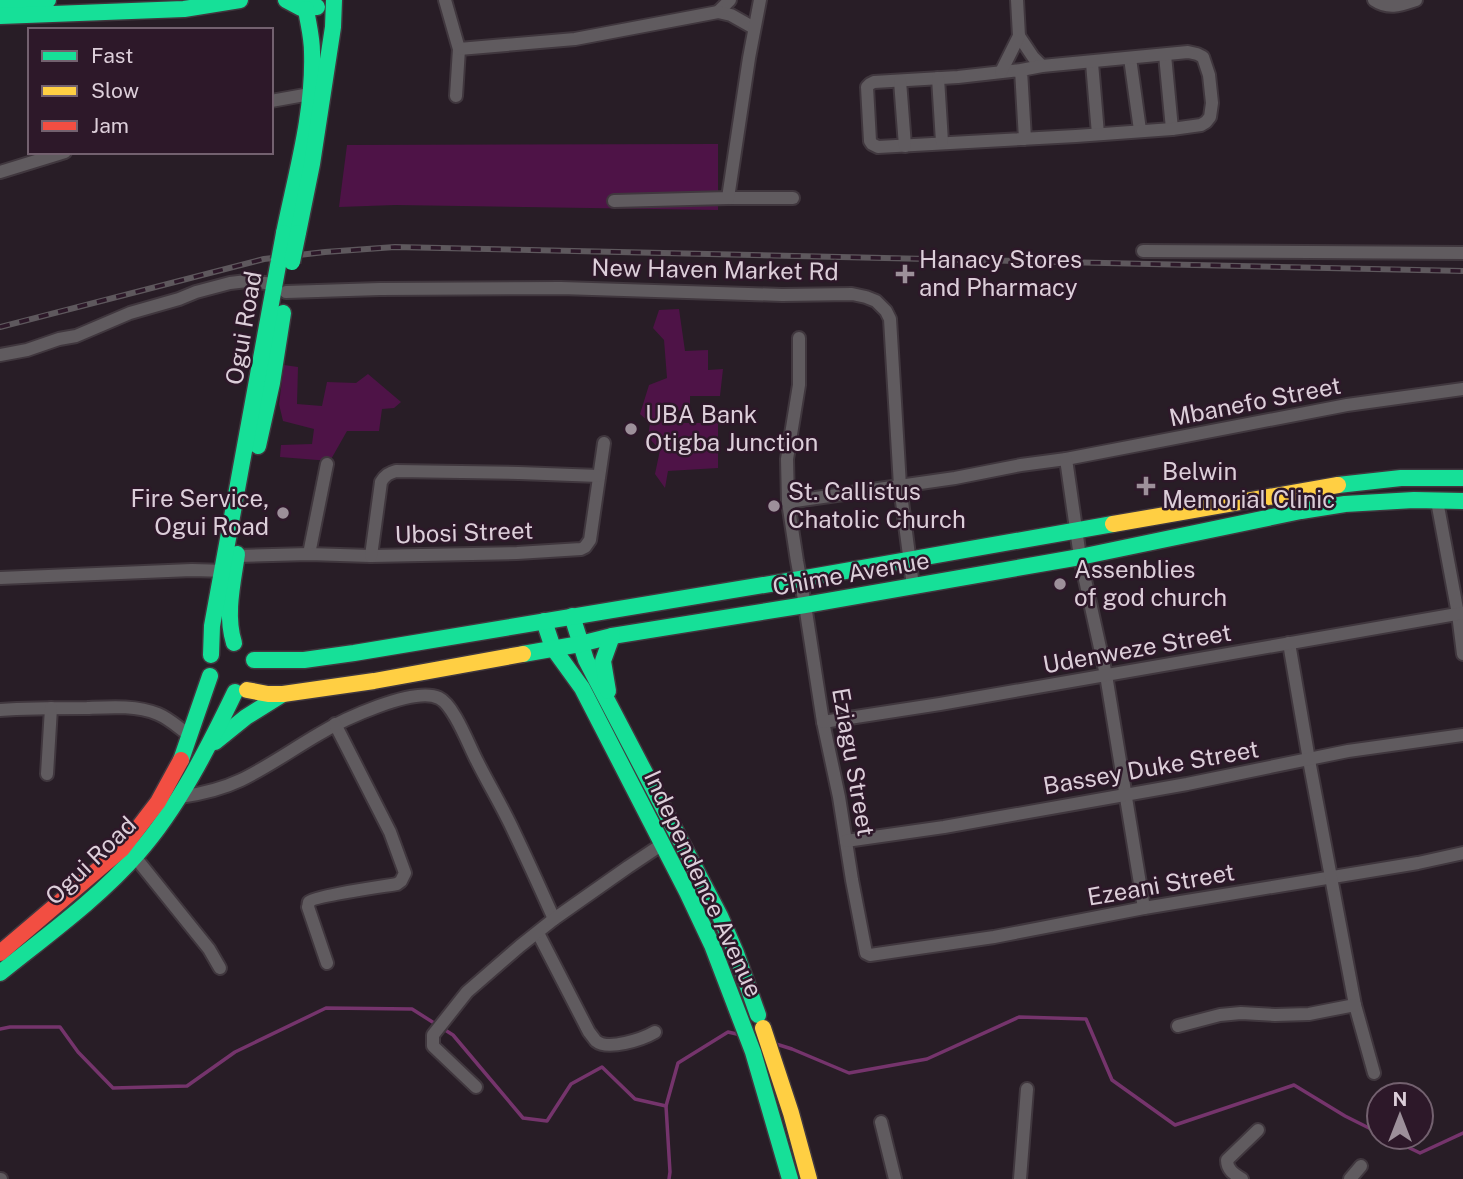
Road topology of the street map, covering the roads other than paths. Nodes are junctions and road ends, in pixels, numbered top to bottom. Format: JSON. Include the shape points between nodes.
{"nodes":[{"id":1,"x":48,"y":0,"type":"edge"},
{"id":2,"x":240,"y":0,"type":"edge"},
{"id":3,"x":286,"y":0,"type":"edge"},
{"id":4,"x":332,"y":0,"type":"edge"},
{"id":5,"x":445,"y":0,"type":"edge"},
{"id":6,"x":730,"y":0,"type":"edge"},
{"id":7,"x":760,"y":0,"type":"edge"},
{"id":8,"x":1017,"y":0,"type":"edge"},
{"id":9,"x":1374,"y":0,"type":"edge"},
{"id":10,"x":1416,"y":0,"type":"edge"},
{"id":11,"x":0,"y":1,"type":"edge"},
{"id":12,"x":141,"y":6,"type":"edge"},
{"id":13,"x":306,"y":9,"type":"junction"},
{"id":14,"x":718,"y":12,"type":"junction"},
{"id":15,"x":0,"y":16,"type":"edge"},
{"id":16,"x":754,"y":27,"type":"junction"},
{"id":17,"x":1019,"y":36,"type":"junction"},
{"id":18,"x":459,"y":49,"type":"junction"},
{"id":19,"x":1165,"y":55,"type":"junction"},
{"id":20,"x":1130,"y":58,"type":"junction"},
{"id":21,"x":1092,"y":62,"type":"junction"},
{"id":22,"x":1042,"y":66,"type":"junction"},
{"id":23,"x":1021,"y":70,"type":"junction"},
{"id":24,"x":1001,"y":72,"type":"junction"},
{"id":25,"x":938,"y":78,"type":"junction"},
{"id":26,"x":900,"y":81,"type":"junction"},
{"id":27,"x":310,"y":94,"type":"junction"},
{"id":28,"x":456,"y":96,"type":"dead end"},
{"id":29,"x":273,"y":102,"type":"edge"},
{"id":30,"x":1172,"y":129,"type":"junction"},
{"id":31,"x":1140,"y":130,"type":"junction"},
{"id":32,"x":1098,"y":134,"type":"junction"},
{"id":33,"x":1026,"y":139,"type":"junction"},
{"id":34,"x":942,"y":142,"type":"junction"},
{"id":35,"x":905,"y":146,"type":"junction"},
{"id":36,"x":58,"y":154,"type":"edge"},
{"id":37,"x":0,"y":172,"type":"edge"},
{"id":38,"x":728,"y":198,"type":"junction"},
{"id":39,"x":793,"y":198,"type":"dead end"},
{"id":40,"x":614,"y":201,"type":"dead end"},
{"id":41,"x":291,"y":233,"type":"junction"},
{"id":42,"x":1143,"y":251,"type":"dead end"},
{"id":43,"x":1463,"y":253,"type":"edge"},
{"id":44,"x":280,"y":288,"type":"junction"},
{"id":45,"x":799,"y":338,"type":"dead end"},
{"id":46,"x":0,"y":355,"type":"edge"},
{"id":47,"x":1458,"y":389,"type":"edge"},
{"id":48,"x":604,"y":443,"type":"dead end"},
{"id":49,"x":1066,"y":459,"type":"junction"},
{"id":50,"x":327,"y":464,"type":"dead end"},
{"id":51,"x":599,"y":476,"type":"junction"},
{"id":52,"x":1463,"y":478,"type":"edge"},
{"id":53,"x":900,"y":485,"type":"junction"},
{"id":54,"x":1437,"y":500,"type":"junction"},
{"id":55,"x":1463,"y":501,"type":"edge"},
{"id":56,"x":789,"y":502,"type":"junction"},
{"id":57,"x":1076,"y":531,"type":"junction"},
{"id":58,"x":309,"y":554,"type":"junction"},
{"id":59,"x":371,"y":556,"type":"junction"},
{"id":60,"x":1080,"y":557,"type":"junction"},
{"id":61,"x":909,"y":560,"type":"junction"},
{"id":62,"x":231,"y":566,"type":"junction"},
{"id":63,"x":0,"y":578,"type":"edge"},
{"id":64,"x":800,"y":579,"type":"junction"},
{"id":65,"x":914,"y":586,"type":"junction"},
{"id":66,"x":805,"y":606,"type":"junction"},
{"id":67,"x":1460,"y":613,"type":"edge"},
{"id":68,"x":572,"y":617,"type":"junction"},
{"id":69,"x":544,"y":621,"type":"junction"},
{"id":70,"x":612,"y":636,"type":"junction"},
{"id":71,"x":233,"y":643,"type":"junction"},
{"id":72,"x":1289,"y":643,"type":"junction"},
{"id":73,"x":580,"y":644,"type":"junction"},
{"id":74,"x":553,"y":648,"type":"junction"},
{"id":75,"x":1463,"y":654,"type":"edge"},
{"id":76,"x":211,"y":655,"type":"junction"},
{"id":77,"x":254,"y":660,"type":"junction"},
{"id":78,"x":445,"y":668,"type":"junction"},
{"id":79,"x":1106,"y":675,"type":"junction"},
{"id":80,"x":209,"y":676,"type":"junction"},
{"id":81,"x":582,"y":688,"type":"junction"},
{"id":82,"x":241,"y":691,"type":"junction"},
{"id":83,"x":283,"y":694,"type":"junction"},
{"id":84,"x":610,"y":706,"type":"junction"},
{"id":85,"x":51,"y":708,"type":"junction"},
{"id":86,"x":0,"y":710,"type":"edge"},
{"id":87,"x":823,"y":722,"type":"junction"},
{"id":88,"x":335,"y":724,"type":"junction"},
{"id":89,"x":189,"y":735,"type":"junction"},
{"id":90,"x":1463,"y":735,"type":"edge"},
{"id":91,"x":209,"y":747,"type":"junction"},
{"id":92,"x":1309,"y":760,"type":"junction"},
{"id":93,"x":47,"y":774,"type":"dead end"},
{"id":94,"x":1126,"y":794,"type":"junction"},
{"id":95,"x":180,"y":797,"type":"junction"},
{"id":96,"x":846,"y":841,"type":"junction"},
{"id":97,"x":661,"y":845,"type":"junction"},
{"id":98,"x":1463,"y":853,"type":"edge"},
{"id":99,"x":135,"y":857,"type":"junction"},
{"id":100,"x":1331,"y":877,"type":"junction"},
{"id":101,"x":1144,"y":908,"type":"junction"},
{"id":102,"x":554,"y":919,"type":"junction"},
{"id":103,"x":537,"y":933,"type":"junction"},
{"id":104,"x":0,"y":953,"type":"edge"},
{"id":105,"x":866,"y":953,"type":"joint"},
{"id":106,"x":327,"y":963,"type":"dead end"},
{"id":107,"x":220,"y":968,"type":"dead end"},
{"id":108,"x":0,"y":973,"type":"edge"},
{"id":109,"x":1355,"y":1005,"type":"junction"},
{"id":110,"x":1178,"y":1026,"type":"dead end"},
{"id":111,"x":655,"y":1032,"type":"dead end"},
{"id":112,"x":1374,"y":1073,"type":"dead end"},
{"id":113,"x":476,"y":1087,"type":"dead end"},
{"id":114,"x":1027,"y":1089,"type":"dead end"},
{"id":115,"x":881,"y":1122,"type":"dead end"},
{"id":116,"x":1258,"y":1130,"type":"dead end"},
{"id":117,"x":1360,"y":1167,"type":"dead end"},
{"id":118,"x":790,"y":1179,"type":"edge"},
{"id":119,"x":809,"y":1179,"type":"edge"},
{"id":120,"x":895,"y":1179,"type":"edge"},
{"id":121,"x":1020,"y":1179,"type":"edge"},
{"id":122,"x":1242,"y":1179,"type":"edge"},
{"id":123,"x":1350,"y":1179,"type":"edge"}],
"edges":[{"from":1,"to":11,"type":"main road"},
{"from":2,"to":12,"type":"main road","via":[[184,9]]},
{"from":3,"to":13,"type":"main road"},
{"from":4,"to":13,"type":"main road"},
{"from":4,"to":41,"type":"main road","name":"Ogui Road","via":[[333,27],[312,164]]},
{"from":5,"to":18,"type":"street"},
{"from":6,"to":14,"type":"street"},
{"from":7,"to":16,"type":"street"},
{"from":8,"to":17,"type":"street"},
{"from":9,"to":10,"type":"street","via":[[1390,6]]},
{"from":12,"to":15,"type":"main road"},
{"from":13,"to":27,"type":"main road","name":"Ogui Road","via":[[312,48]]},
{"from":14,"to":16,"type":"street"},
{"from":14,"to":18,"type":"street","via":[[575,39]]},
{"from":16,"to":38,"type":"street"},
{"from":17,"to":22,"type":"street"},
{"from":17,"to":24,"type":"street"},
{"from":18,"to":28,"type":"street"},
{"from":19,"to":20,"type":"street"},
{"from":19,"to":30,"type":"street"},
{"from":19,"to":30,"type":"street","via":[[1188,52],[1203,57],[1212,103],[1206,122]]},
{"from":20,"to":21,"type":"street"},
{"from":20,"to":31,"type":"street"},
{"from":21,"to":22,"type":"street"},
{"from":21,"to":32,"type":"street"},
{"from":22,"to":23,"type":"street"},
{"from":23,"to":24,"type":"street"},
{"from":23,"to":33,"type":"street"},
{"from":24,"to":25,"type":"street"},
{"from":25,"to":26,"type":"street"},
{"from":25,"to":34,"type":"street"},
{"from":26,"to":35,"type":"street"},
{"from":26,"to":35,"type":"street","via":[[874,82],[867,87],[870,141],[878,147]]},
{"from":27,"to":29,"type":"street"},
{"from":27,"to":41,"type":"main road","name":"Ogui Road"},
{"from":30,"to":31,"type":"street"},
{"from":31,"to":32,"type":"street"},
{"from":32,"to":33,"type":"street"},
{"from":33,"to":34,"type":"street"},
{"from":34,"to":35,"type":"street"},
{"from":36,"to":37,"type":"street"},
{"from":38,"to":39,"type":"street"},
{"from":38,"to":40,"type":"street"},
{"from":41,"to":44,"type":"main road","name":"Ogui Road","bridge":true},
{"from":42,"to":43,"type":"street"},
{"from":44,"to":46,"type":"street","name":"New Haven Market Rd","via":[[247,281],[230,283],[130,313],[76,336]]},
{"from":44,"to":53,"type":"street","name":"New Haven Market Rd","via":[[561,288],[866,297],[876,301],[890,319]]},
{"from":44,"to":62,"type":"main road","name":"Ogui Road"},
{"from":45,"to":56,"type":"street","via":[[799,385],[787,459]]},
{"from":47,"to":49,"type":"street","name":"Mbanefo Street","via":[[1347,405]]},
{"from":48,"to":51,"type":"street","name":"Ubosi Street"},
{"from":49,"to":53,"type":"street","name":"Mbanefo Street"},
{"from":49,"to":57,"type":"street"},
{"from":50,"to":58,"type":"street"},
{"from":51,"to":59,"type":"street","name":"Ubosi Street","via":[[590,540],[581,549]]},
{"from":51,"to":59,"type":"street","via":[[389,472],[381,482]]},
{"from":52,"to":57,"type":"main road","name":"Chime Avenue","via":[[1392,478],[1344,484]]},
{"from":53,"to":56,"type":"street","name":"Mbanefo Street"},
{"from":53,"to":61,"type":"street","name":"New Haven Market Rd"},
{"from":54,"to":55,"type":"main road","name":"Chime Avenue"},
{"from":54,"to":60,"type":"main road","name":"Chime Avenue","via":[[1334,506]]},
{"from":54,"to":67,"type":"street"},
{"from":56,"to":64,"type":"street"},
{"from":57,"to":60,"type":"street"},
{"from":57,"to":61,"type":"main road","name":"Chime Avenue"},
{"from":58,"to":59,"type":"street","name":"Ubosi Street"},
{"from":58,"to":62,"type":"street","name":"Ubosi Street"},
{"from":60,"to":65,"type":"main road","name":"Chime Avenue"},
{"from":60,"to":79,"type":"street"},
{"from":61,"to":64,"type":"main road","name":"Chime Avenue"},
{"from":61,"to":65,"type":"street","name":"New Haven Market Rd"},
{"from":62,"to":63,"type":"street","name":"Ubosi Street"},
{"from":62,"to":71,"type":"main road","name":"Ogui Road"},
{"from":62,"to":76,"type":"main road","name":"Ogui Road","via":[[212,626]]},
{"from":64,"to":66,"type":"street","name":"Eziagu Street"},
{"from":64,"to":68,"type":"main road","name":"Chime Avenue"},
{"from":65,"to":66,"type":"main road","name":"Chime Avenue"},
{"from":66,"to":70,"type":"main road","name":"Chime Avenue"},
{"from":66,"to":87,"type":"street","name":"Eziagu Street"},
{"from":67,"to":72,"type":"street","name":"Udenweze Street"},
{"from":67,"to":75,"type":"street"},
{"from":68,"to":69,"type":"main road","name":"Chime Avenue"},
{"from":68,"to":73,"type":"main road","name":"Independence Avenue"},
{"from":69,"to":74,"type":"main road","name":"Independence Avenue"},
{"from":69,"to":77,"type":"main road","name":"Chime Avenue","via":[[332,657]]},
{"from":70,"to":73,"type":"main road","name":"Chime Avenue"},
{"from":70,"to":84,"type":"main road","via":[[603,660]]},
{"from":71,"to":76,"type":"main road"},
{"from":71,"to":77,"type":"main road"},
{"from":72,"to":79,"type":"street","name":"Udenweze Street"},
{"from":72,"to":92,"type":"street"},
{"from":73,"to":74,"type":"main road","name":"Chime Avenue"},
{"from":73,"to":84,"type":"main road","name":"Independence Avenue"},
{"from":74,"to":78,"type":"main road","name":"Chime Avenue"},
{"from":74,"to":81,"type":"main road","name":"Independence Avenue"},
{"from":76,"to":80,"type":"main road"},
{"from":77,"to":82,"type":"main road","via":[[253,682]]},
{"from":78,"to":81,"type":"main road","via":[[544,664]]},
{"from":78,"to":83,"type":"main road","name":"Chime Avenue"},
{"from":79,"to":87,"type":"street","name":"Udenweze Street"},
{"from":79,"to":94,"type":"street"},
{"from":80,"to":82,"type":"main road","via":[[227,691]]},
{"from":80,"to":89,"type":"main road","name":"Ogui Road"},
{"from":81,"to":97,"type":"main road","name":"Independence Avenue"},
{"from":82,"to":83,"type":"main road","name":"Chime Avenue"},
{"from":82,"to":91,"type":"main road","name":"Ogui Road"},
{"from":83,"to":91,"type":"main road"},
{"from":84,"to":119,"type":"main road","name":"Independence Avenue","via":[[736,953]]},
{"from":85,"to":86,"type":"street"},
{"from":85,"to":89,"type":"street","via":[[142,710],[168,719]]},
{"from":85,"to":93,"type":"street"},
{"from":87,"to":96,"type":"street","name":"Eziagu Street"},
{"from":88,"to":95,"type":"street","via":[[242,780]]},
{"from":88,"to":102,"type":"street","via":[[419,696],[439,698],[447,704]]},
{"from":88,"to":106,"type":"street","via":[[390,832],[405,873],[397,884],[311,900],[308,907]]},
{"from":89,"to":104,"type":"main road","name":"Ogui Road","via":[[158,802],[121,849]]},
{"from":90,"to":92,"type":"street","name":"Bassey Duke Street"},
{"from":91,"to":95,"type":"main road","name":"Ogui Road"},
{"from":92,"to":94,"type":"street","name":"Bassey Duke Street"},
{"from":92,"to":100,"type":"street"},
{"from":94,"to":96,"type":"street","name":"Bassey Duke Street"},
{"from":94,"to":101,"type":"street"},
{"from":95,"to":99,"type":"main road","name":"Ogui Road"},
{"from":96,"to":105,"type":"street","name":"Eziagu Street"},
{"from":97,"to":102,"type":"street"},
{"from":97,"to":118,"type":"main road","name":"Independence Avenue","via":[[712,944],[740,1015]]},
{"from":98,"to":100,"type":"street","name":"Ezeani Street"},
{"from":99,"to":107,"type":"street"},
{"from":99,"to":108,"type":"main road","name":"Ogui Road"},
{"from":100,"to":101,"type":"street","name":"Ezeani Street"},
{"from":100,"to":109,"type":"street"},
{"from":101,"to":105,"type":"street","name":"Ezeani Street","via":[[994,937],[874,956]]},
{"from":102,"to":103,"type":"street"},
{"from":103,"to":111,"type":"street","via":[[595,1040],[616,1044]]},
{"from":103,"to":113,"type":"street","via":[[467,992],[435,1032],[433,1046]]},
{"from":109,"to":110,"type":"street","via":[[1309,1014],[1220,1015]]},
{"from":109,"to":112,"type":"street"},
{"from":114,"to":121,"type":"street"},
{"from":115,"to":120,"type":"street"},
{"from":116,"to":122,"type":"street","via":[[1227,1160],[1230,1171]]},
{"from":117,"to":123,"type":"street"}]}
